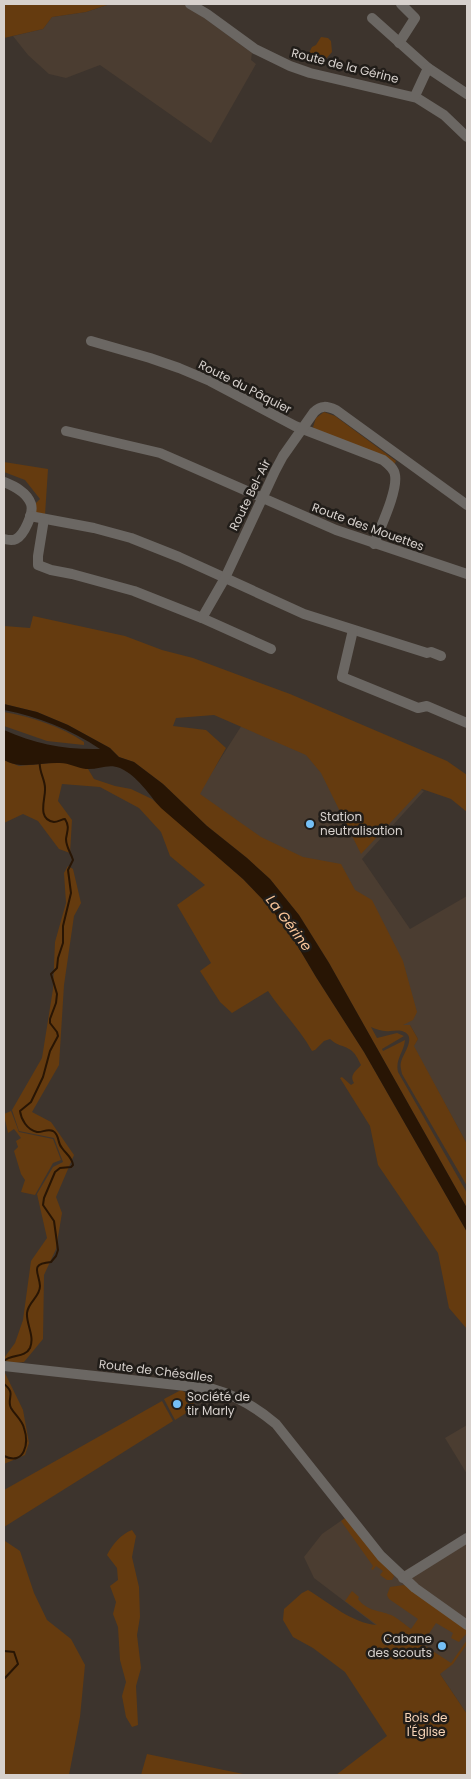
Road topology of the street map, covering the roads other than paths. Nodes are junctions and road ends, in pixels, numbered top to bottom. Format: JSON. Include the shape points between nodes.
{"nodes":[{"id":1,"x":190,"y":4,"type":"edge"},
{"id":2,"x":401,"y":4,"type":"edge"},
{"id":3,"x":372,"y":18,"type":"dead end"},
{"id":4,"x":399,"y":43,"type":"junction"},
{"id":5,"x":428,"y":68,"type":"junction"},
{"id":6,"x":467,"y":94,"type":"edge"},
{"id":7,"x":415,"y":96,"type":"junction"},
{"id":8,"x":467,"y":137,"type":"edge"},
{"id":9,"x":91,"y":341,"type":"dead end"},
{"id":10,"x":302,"y":429,"type":"junction"},
{"id":11,"x":66,"y":431,"type":"dead end"},
{"id":12,"x":4,"y":482,"type":"edge"},
{"id":13,"x":262,"y":498,"type":"junction"},
{"id":14,"x":467,"y":505,"type":"edge"},
{"id":15,"x":30,"y":516,"type":"junction"},
{"id":16,"x":44,"y":519,"type":"junction"},
{"id":17,"x":4,"y":539,"type":"edge"},
{"id":18,"x":374,"y":544,"type":"junction"},
{"id":19,"x":467,"y":574,"type":"edge"},
{"id":20,"x":225,"y":578,"type":"junction"},
{"id":21,"x":202,"y":618,"type":"junction"},
{"id":22,"x":354,"y":630,"type":"junction"},
{"id":23,"x":271,"y":649,"type":"dead end"},
{"id":24,"x":441,"y":656,"type":"dead end"},
{"id":25,"x":467,"y":723,"type":"edge"},
{"id":26,"x":7,"y":1366,"type":"edge"},
{"id":27,"x":467,"y":1538,"type":"edge"},
{"id":28,"x":403,"y":1578,"type":"junction"},
{"id":29,"x":467,"y":1625,"type":"edge"}],
"edges":[{"from":1,"to":7,"type":"street","name":"Route de la Gérine","via":[[255,49],[290,66]]},
{"from":2,"to":4,"type":"street","via":[[415,18]]},
{"from":3,"to":4,"type":"street"},
{"from":4,"to":5,"type":"street"},
{"from":5,"to":6,"type":"street"},
{"from":5,"to":7,"type":"street"},
{"from":7,"to":8,"type":"street","name":"Route de la Gérine","via":[[444,115]]},
{"from":9,"to":10,"type":"street","name":"Route du Pâquier","via":[[187,371]]},
{"from":10,"to":13,"type":"street","name":"Route Bel-Air","via":[[283,456]]},
{"from":10,"to":14,"type":"street","name":"Route Bel-Air","via":[[318,408],[330,407]]},
{"from":10,"to":18,"type":"street","name":"Route du Pâquier","via":[[383,460],[392,468],[395,477],[393,489]]},
{"from":11,"to":13,"type":"street","name":"Route des Mouettes","via":[[160,453]]},
{"from":12,"to":15,"type":"street","via":[[21,490],[28,498]]},
{"from":13,"to":18,"type":"street","name":"Route des Mouettes"},
{"from":13,"to":20,"type":"street","name":"Route Bel-Air"},
{"from":15,"to":16,"type":"street"},
{"from":15,"to":17,"type":"street","via":[[18,537]]},
{"from":16,"to":20,"type":"street","via":[[131,538]]},
{"from":16,"to":21,"type":"street","via":[[38,565],[134,592]]},
{"from":18,"to":19,"type":"street","name":"Route des Mouettes"},
{"from":20,"to":21,"type":"street","name":"Route Bel-Air"},
{"from":20,"to":22,"type":"street","via":[[304,614]]},
{"from":21,"to":23,"type":"street"},
{"from":22,"to":24,"type":"street"},
{"from":22,"to":25,"type":"street","via":[[342,677],[418,708],[427,706]]},
{"from":26,"to":28,"type":"street","name":"Route de Chésalles","via":[[213,1389],[242,1399],[276,1424],[370,1543]]},
{"from":27,"to":28,"type":"street"},
{"from":28,"to":29,"type":"street","name":"Route de Chésalles"}]}
